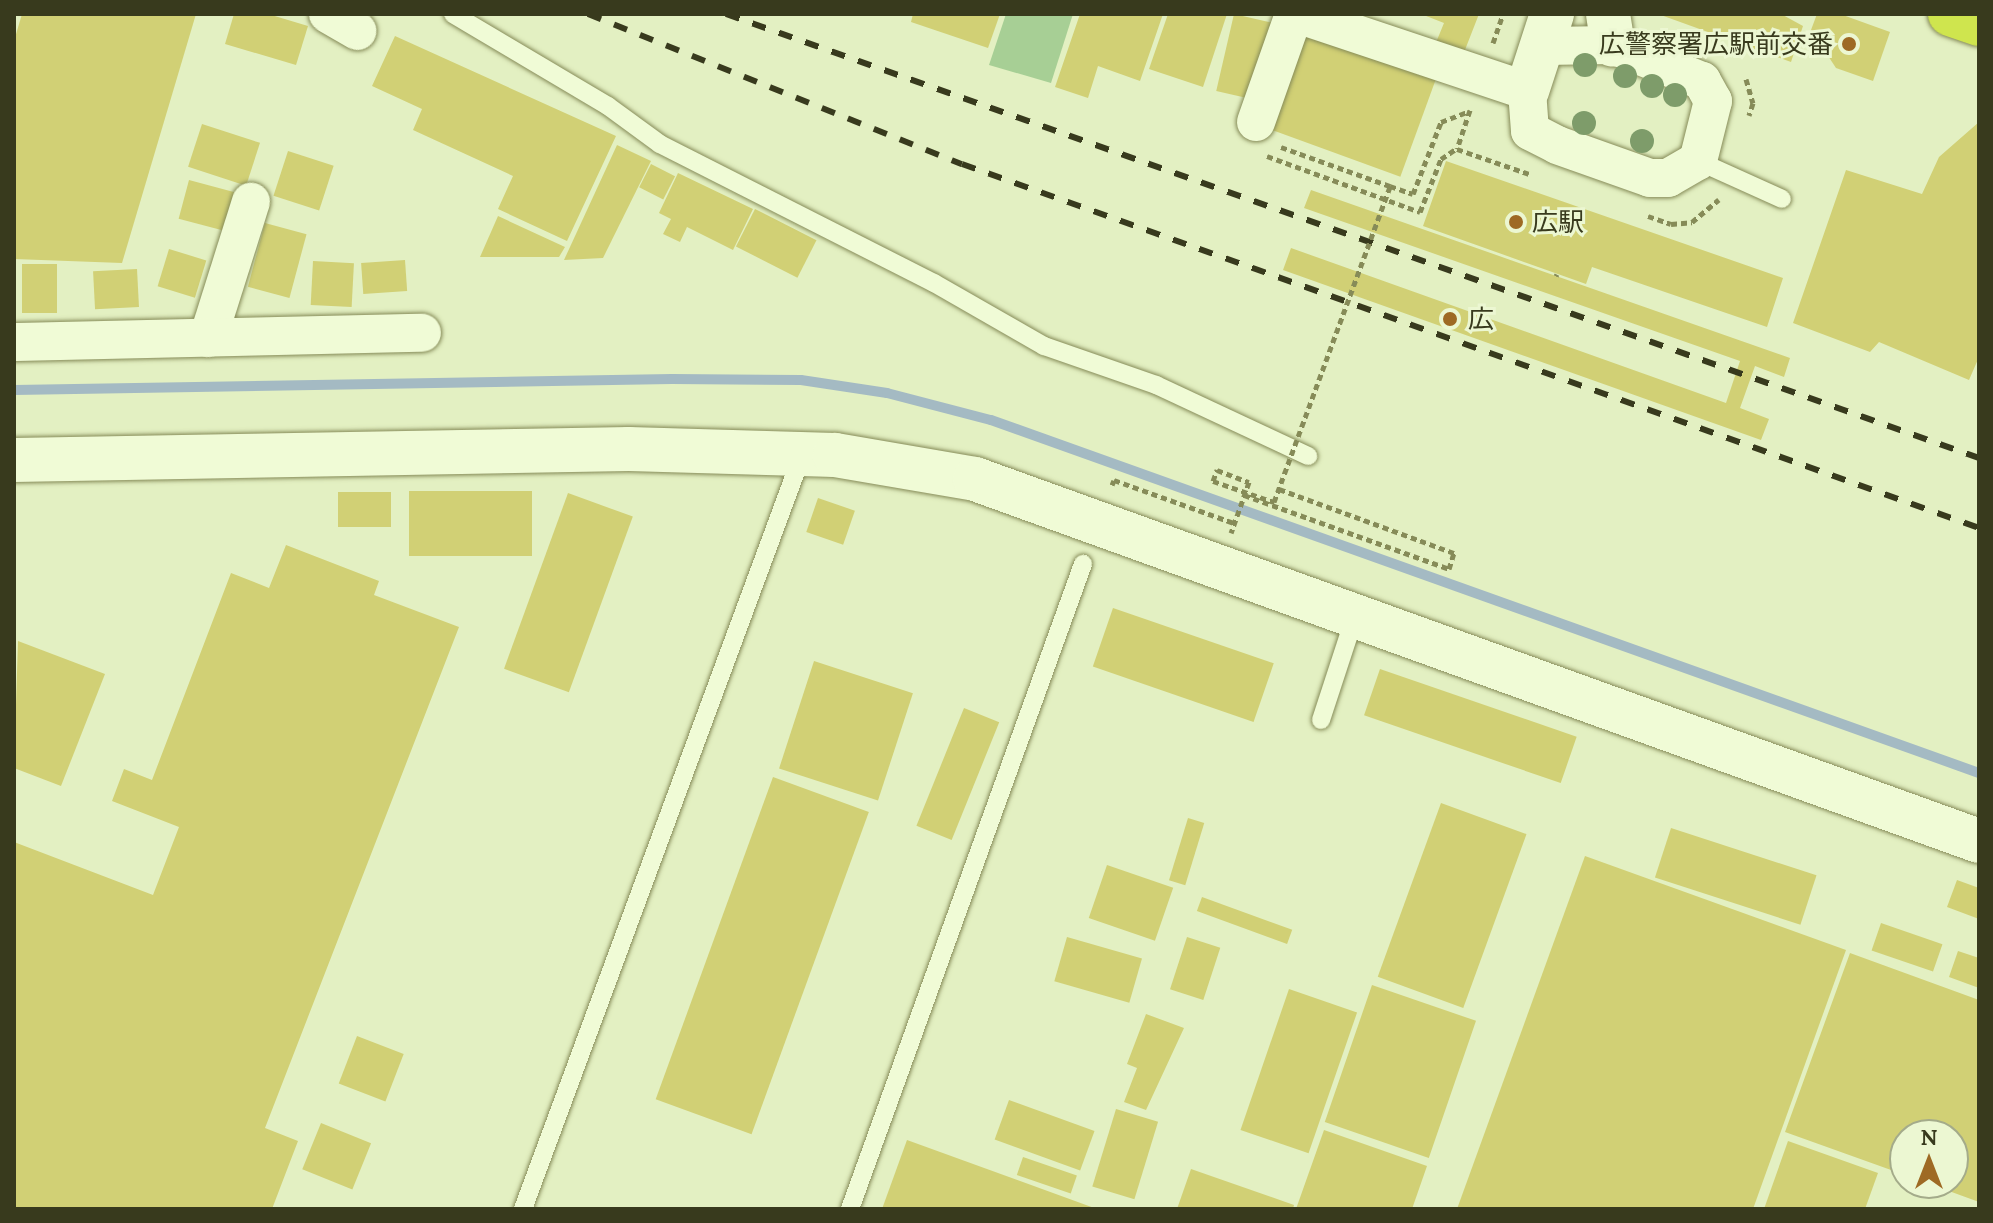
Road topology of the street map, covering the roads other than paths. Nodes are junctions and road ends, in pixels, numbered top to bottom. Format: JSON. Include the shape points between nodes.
{"nodes":[{"id":1,"x":453,"y":14,"type":"edge"},
{"id":2,"x":1295,"y":14,"type":"edge"},
{"id":3,"x":1950,"y":14,"type":"edge"},
{"id":4,"x":1979,"y":24,"type":"edge"},
{"id":5,"x":1547,"y":30,"type":"edge"},
{"id":6,"x":1610,"y":30,"type":"edge"},
{"id":7,"x":1527,"y":91,"type":"junction"},
{"id":8,"x":1260,"y":139,"type":"road end"},
{"id":9,"x":1698,"y":161,"type":"junction"},
{"id":10,"x":1782,"y":199,"type":"dead end"},
{"id":11,"x":251,"y":202,"type":"dead end"},
{"id":12,"x":422,"y":333,"type":"dead end"},
{"id":13,"x":208,"y":338,"type":"junction"},
{"id":14,"x":14,"y":342,"type":"edge"},
{"id":15,"x":803,"y":453,"type":"junction"},
{"id":16,"x":1308,"y":456,"type":"dead end"},
{"id":17,"x":14,"y":460,"type":"edge"},
{"id":18,"x":1083,"y":564,"type":"dead end"},
{"id":19,"x":1355,"y":616,"type":"junction"},
{"id":20,"x":1321,"y":720,"type":"dead end"},
{"id":21,"x":1979,"y":841,"type":"edge"},
{"id":22,"x":523,"y":1209,"type":"edge"},
{"id":23,"x":850,"y":1209,"type":"edge"}],
"edges":[{"from":1,"to":16,"type":"lane","via":[[608,106],[660,144],[934,283],[1044,346],[1156,385]]},
{"from":2,"to":7,"type":"street"},
{"from":2,"to":8,"type":"street"},
{"from":3,"to":4,"type":"highway"},
{"from":5,"to":6,"type":"street"},
{"from":5,"to":7,"type":"street"},
{"from":6,"to":9,"type":"street","via":[[1702,81],[1713,101]]},
{"from":7,"to":9,"type":"street","via":[[1530,131],[1541,139],[1650,178],[1668,178]]},
{"from":9,"to":10,"type":"lane"},
{"from":11,"to":13,"type":"street"},
{"from":12,"to":13,"type":"street"},
{"from":13,"to":14,"type":"street"},
{"from":15,"to":17,"type":"street","via":[[629,449]]},
{"from":15,"to":19,"type":"street","via":[[975,479]]},
{"from":15,"to":22,"type":"lane"},
{"from":18,"to":23,"type":"lane"},
{"from":19,"to":20,"type":"lane"},
{"from":19,"to":21,"type":"street"}]}
